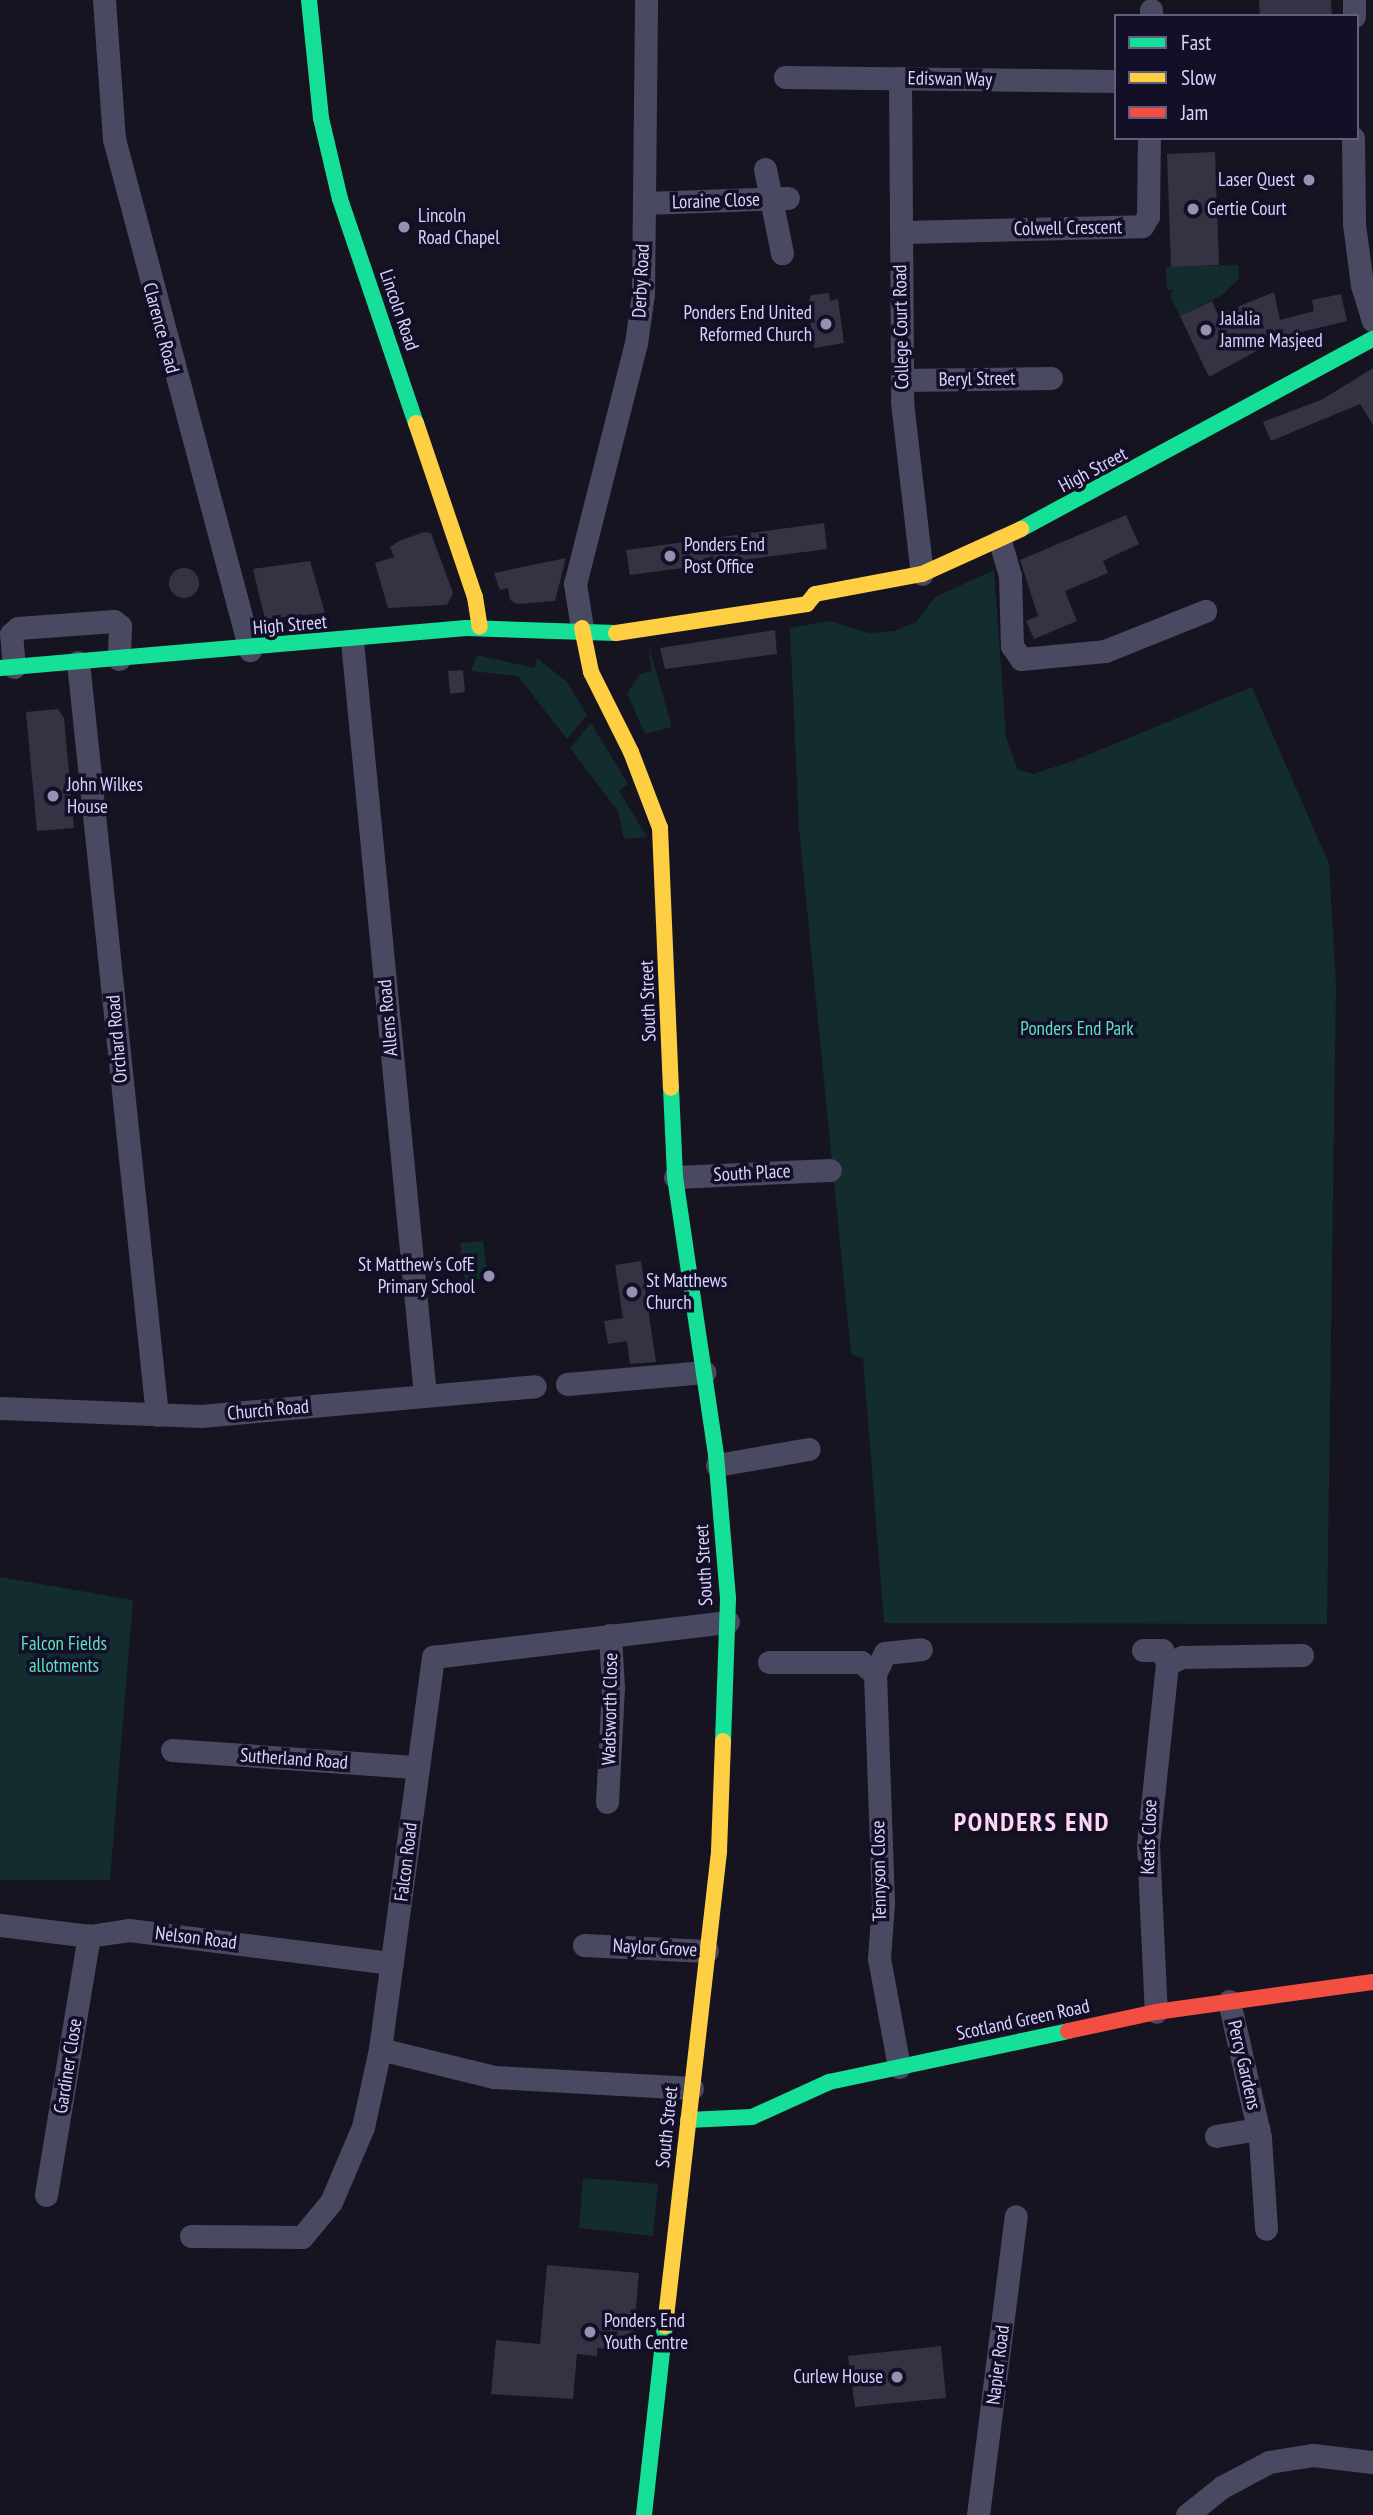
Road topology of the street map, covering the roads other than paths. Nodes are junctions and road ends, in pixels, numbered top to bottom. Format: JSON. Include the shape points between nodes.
{"nodes":[{"id":1,"x":103,"y":0,"type":"edge"},
{"id":2,"x":309,"y":0,"type":"edge"},
{"id":3,"x":646,"y":0,"type":"edge"},
{"id":4,"x":785,"y":77,"type":"dead end"},
{"id":5,"x":900,"y":78,"type":"junction"},
{"id":6,"x":1114,"y":81,"type":"edge"},
{"id":7,"x":1149,"y":140,"type":"edge"},
{"id":8,"x":1353,"y":140,"type":"edge"},
{"id":9,"x":765,"y":169,"type":"dead end"},
{"id":10,"x":778,"y":199,"type":"junction"},
{"id":11,"x":644,"y":203,"type":"junction"},
{"id":12,"x":903,"y":232,"type":"junction"},
{"id":13,"x":782,"y":253,"type":"dead end"},
{"id":14,"x":1373,"y":320,"type":"edge"},
{"id":15,"x":1373,"y":340,"type":"edge"},
{"id":16,"x":1051,"y":378,"type":"dead end"},
{"id":17,"x":902,"y":380,"type":"junction"},
{"id":18,"x":1000,"y":541,"type":"junction"},
{"id":19,"x":922,"y":574,"type":"junction"},
{"id":20,"x":796,"y":586,"type":"dead end"},
{"id":21,"x":815,"y":594,"type":"junction"},
{"id":22,"x":1205,"y":611,"type":"dead end"},
{"id":23,"x":604,"y":612,"type":"dead end"},
{"id":24,"x":480,"y":627,"type":"junction"},
{"id":25,"x":582,"y":628,"type":"junction"},
{"id":26,"x":352,"y":641,"type":"junction"},
{"id":27,"x":250,"y":650,"type":"junction"},
{"id":28,"x":119,"y":659,"type":"junction"},
{"id":29,"x":78,"y":662,"type":"junction"},
{"id":30,"x":7,"y":667,"type":"edge"},
{"id":31,"x":830,"y":1170,"type":"dead end"},
{"id":32,"x":675,"y":1177,"type":"junction"},
{"id":33,"x":704,"y":1372,"type":"junction"},
{"id":34,"x":567,"y":1384,"type":"dead end"},
{"id":35,"x":535,"y":1386,"type":"dead end"},
{"id":36,"x":425,"y":1395,"type":"junction"},
{"id":37,"x":0,"y":1408,"type":"edge"},
{"id":38,"x":158,"y":1415,"type":"junction"},
{"id":39,"x":809,"y":1449,"type":"dead end"},
{"id":40,"x":717,"y":1465,"type":"junction"},
{"id":41,"x":728,"y":1622,"type":"junction"},
{"id":42,"x":610,"y":1635,"type":"junction"},
{"id":43,"x":922,"y":1649,"type":"dead end"},
{"id":44,"x":1143,"y":1650,"type":"dead end"},
{"id":45,"x":1302,"y":1655,"type":"dead end"},
{"id":46,"x":769,"y":1662,"type":"dead end"},
{"id":47,"x":1167,"y":1664,"type":"junction"},
{"id":48,"x":875,"y":1674,"type":"junction"},
{"id":49,"x":172,"y":1750,"type":"dead end"},
{"id":50,"x":417,"y":1767,"type":"junction"},
{"id":51,"x":602,"y":1789,"type":"dead end"},
{"id":52,"x":0,"y":1925,"type":"edge"},
{"id":53,"x":89,"y":1936,"type":"junction"},
{"id":54,"x":596,"y":1950,"type":"dead end"},
{"id":55,"x":707,"y":1951,"type":"junction"},
{"id":56,"x":392,"y":1963,"type":"junction"},
{"id":57,"x":1373,"y":1982,"type":"edge"},
{"id":58,"x":1228,"y":2001,"type":"junction"},
{"id":59,"x":1156,"y":2012,"type":"junction"},
{"id":60,"x":380,"y":2049,"type":"junction"},
{"id":61,"x":899,"y":2067,"type":"junction"},
{"id":62,"x":692,"y":2088,"type":"junction"},
{"id":63,"x":688,"y":2120,"type":"junction"},
{"id":64,"x":1258,"y":2129,"type":"junction"},
{"id":65,"x":1216,"y":2136,"type":"dead end"},
{"id":66,"x":46,"y":2195,"type":"dead end"},
{"id":67,"x":1016,"y":2216,"type":"dead end"},
{"id":68,"x":1266,"y":2229,"type":"dead end"},
{"id":69,"x":191,"y":2236,"type":"dead end"},
{"id":70,"x":1373,"y":2462,"type":"edge"},
{"id":71,"x":644,"y":2515,"type":"edge"},
{"id":72,"x":978,"y":2515,"type":"edge"},
{"id":73,"x":1188,"y":2515,"type":"edge"}],
"edges":[{"from":1,"to":27,"type":"street","name":"Clarence Road","via":[[114,139]]},
{"from":2,"to":24,"type":"street","name":"Lincoln Road","via":[[319,106],[340,199],[465,566]]},
{"from":3,"to":11,"type":"street","name":"Derby Road"},
{"from":4,"to":5,"type":"street","name":"Ediswan Way"},
{"from":5,"to":6,"type":"street","name":"Ediswan Way"},
{"from":5,"to":12,"type":"street","name":"College Court Road"},
{"from":7,"to":12,"type":"street","name":"Colwell Crescent","via":[[1148,216],[1142,226]]},
{"from":8,"to":14,"type":"street","via":[[1353,224]]},
{"from":9,"to":10,"type":"street"},
{"from":10,"to":11,"type":"street","name":"Loraine Close"},
{"from":10,"to":13,"type":"street"},
{"from":11,"to":25,"type":"street","name":"Derby Road","via":[[636,343],[582,555],[575,593]]},
{"from":12,"to":17,"type":"street","name":"College Court Road"},
{"from":15,"to":18,"type":"street","name":"High Street"},
{"from":16,"to":17,"type":"street","name":"Beryl Street"},
{"from":17,"to":19,"type":"street","name":"College Court Road"},
{"from":18,"to":19,"type":"street","name":"High Street"},
{"from":18,"to":22,"type":"street","via":[[1010,575],[1012,646],[1021,659],[1105,651]]},
{"from":19,"to":21,"type":"street","name":"High Street"},
{"from":20,"to":21,"type":"street"},
{"from":21,"to":25,"type":"street","name":"High Street","via":[[798,606],[609,634]]},
{"from":23,"to":25,"type":"street"},
{"from":24,"to":25,"type":"street","name":"High Street"},
{"from":24,"to":26,"type":"street","name":"High Street"},
{"from":25,"to":32,"type":"street","name":"South Street","via":[[591,672],[631,752],[660,828]]},
{"from":26,"to":27,"type":"street","name":"High Street"},
{"from":26,"to":36,"type":"street","name":"Allens Road"},
{"from":27,"to":28,"type":"street","name":"High Street"},
{"from":28,"to":29,"type":"street","name":"High Street"},
{"from":28,"to":30,"type":"street","via":[[120,626],[114,621],[18,628],[11,634]]},
{"from":29,"to":30,"type":"street","name":"High Street"},
{"from":29,"to":38,"type":"street","name":"Orchard Road"},
{"from":31,"to":32,"type":"street","name":"South Place"},
{"from":32,"to":33,"type":"street","name":"South Street"},
{"from":33,"to":34,"type":"street"},
{"from":33,"to":40,"type":"street","name":"South Street"},
{"from":35,"to":36,"type":"street","name":"Church Road"},
{"from":36,"to":38,"type":"street","name":"Church Road","via":[[201,1416]]},
{"from":37,"to":38,"type":"street","name":"Church Road"},
{"from":39,"to":40,"type":"street"},
{"from":40,"to":41,"type":"street","name":"South Street"},
{"from":41,"to":42,"type":"street","name":"Falcon Road"},
{"from":41,"to":55,"type":"street","name":"South Street","via":[[723,1798]]},
{"from":42,"to":50,"type":"street","name":"Falcon Road","via":[[433,1657]]},
{"from":42,"to":51,"type":"street","name":"Wadsworth Close"},
{"from":43,"to":48,"type":"street","via":[[885,1654]]},
{"from":44,"to":47,"type":"street","via":[[1162,1650]]},
{"from":45,"to":47,"type":"street","via":[[1182,1657]]},
{"from":46,"to":48,"type":"street","via":[[861,1662]]},
{"from":47,"to":59,"type":"street","name":"Keats Close","via":[[1148,1845]]},
{"from":48,"to":61,"type":"street","name":"Tennyson Close","via":[[883,1903],[879,1958]]},
{"from":49,"to":50,"type":"street","name":"Sutherland Road"},
{"from":50,"to":56,"type":"street","name":"Falcon Road"},
{"from":52,"to":53,"type":"street","name":"Nelson Road"},
{"from":53,"to":56,"type":"street","name":"Nelson Road","via":[[129,1930]]},
{"from":53,"to":66,"type":"street","name":"Gardiner Close"},
{"from":54,"to":55,"type":"street","name":"Naylor Grove"},
{"from":55,"to":62,"type":"street","name":"South Street"},
{"from":56,"to":60,"type":"street","name":"Falcon Road"},
{"from":57,"to":58,"type":"street","name":"Scotland Green Road"},
{"from":58,"to":59,"type":"street","name":"Scotland Green Road"},
{"from":58,"to":64,"type":"street","name":"Percy Gardens"},
{"from":59,"to":61,"type":"street","name":"Scotland Green Road"},
{"from":60,"to":62,"type":"street","via":[[494,2077]]},
{"from":60,"to":69,"type":"street","name":"Falcon Road","via":[[363,2127],[331,2202],[302,2237]]},
{"from":61,"to":63,"type":"street","name":"Scotland Green Road","via":[[820,2084],[752,2116]]},
{"from":62,"to":63,"type":"street","name":"South Street"},
{"from":63,"to":71,"type":"street","name":"South Street"},
{"from":64,"to":65,"type":"street","name":"Percy Gardens"},
{"from":64,"to":68,"type":"street","name":"Percy Gardens"},
{"from":67,"to":72,"type":"street","name":"Napier Road"},
{"from":70,"to":73,"type":"street","via":[[1313,2455],[1269,2462],[1222,2487]]}]}
